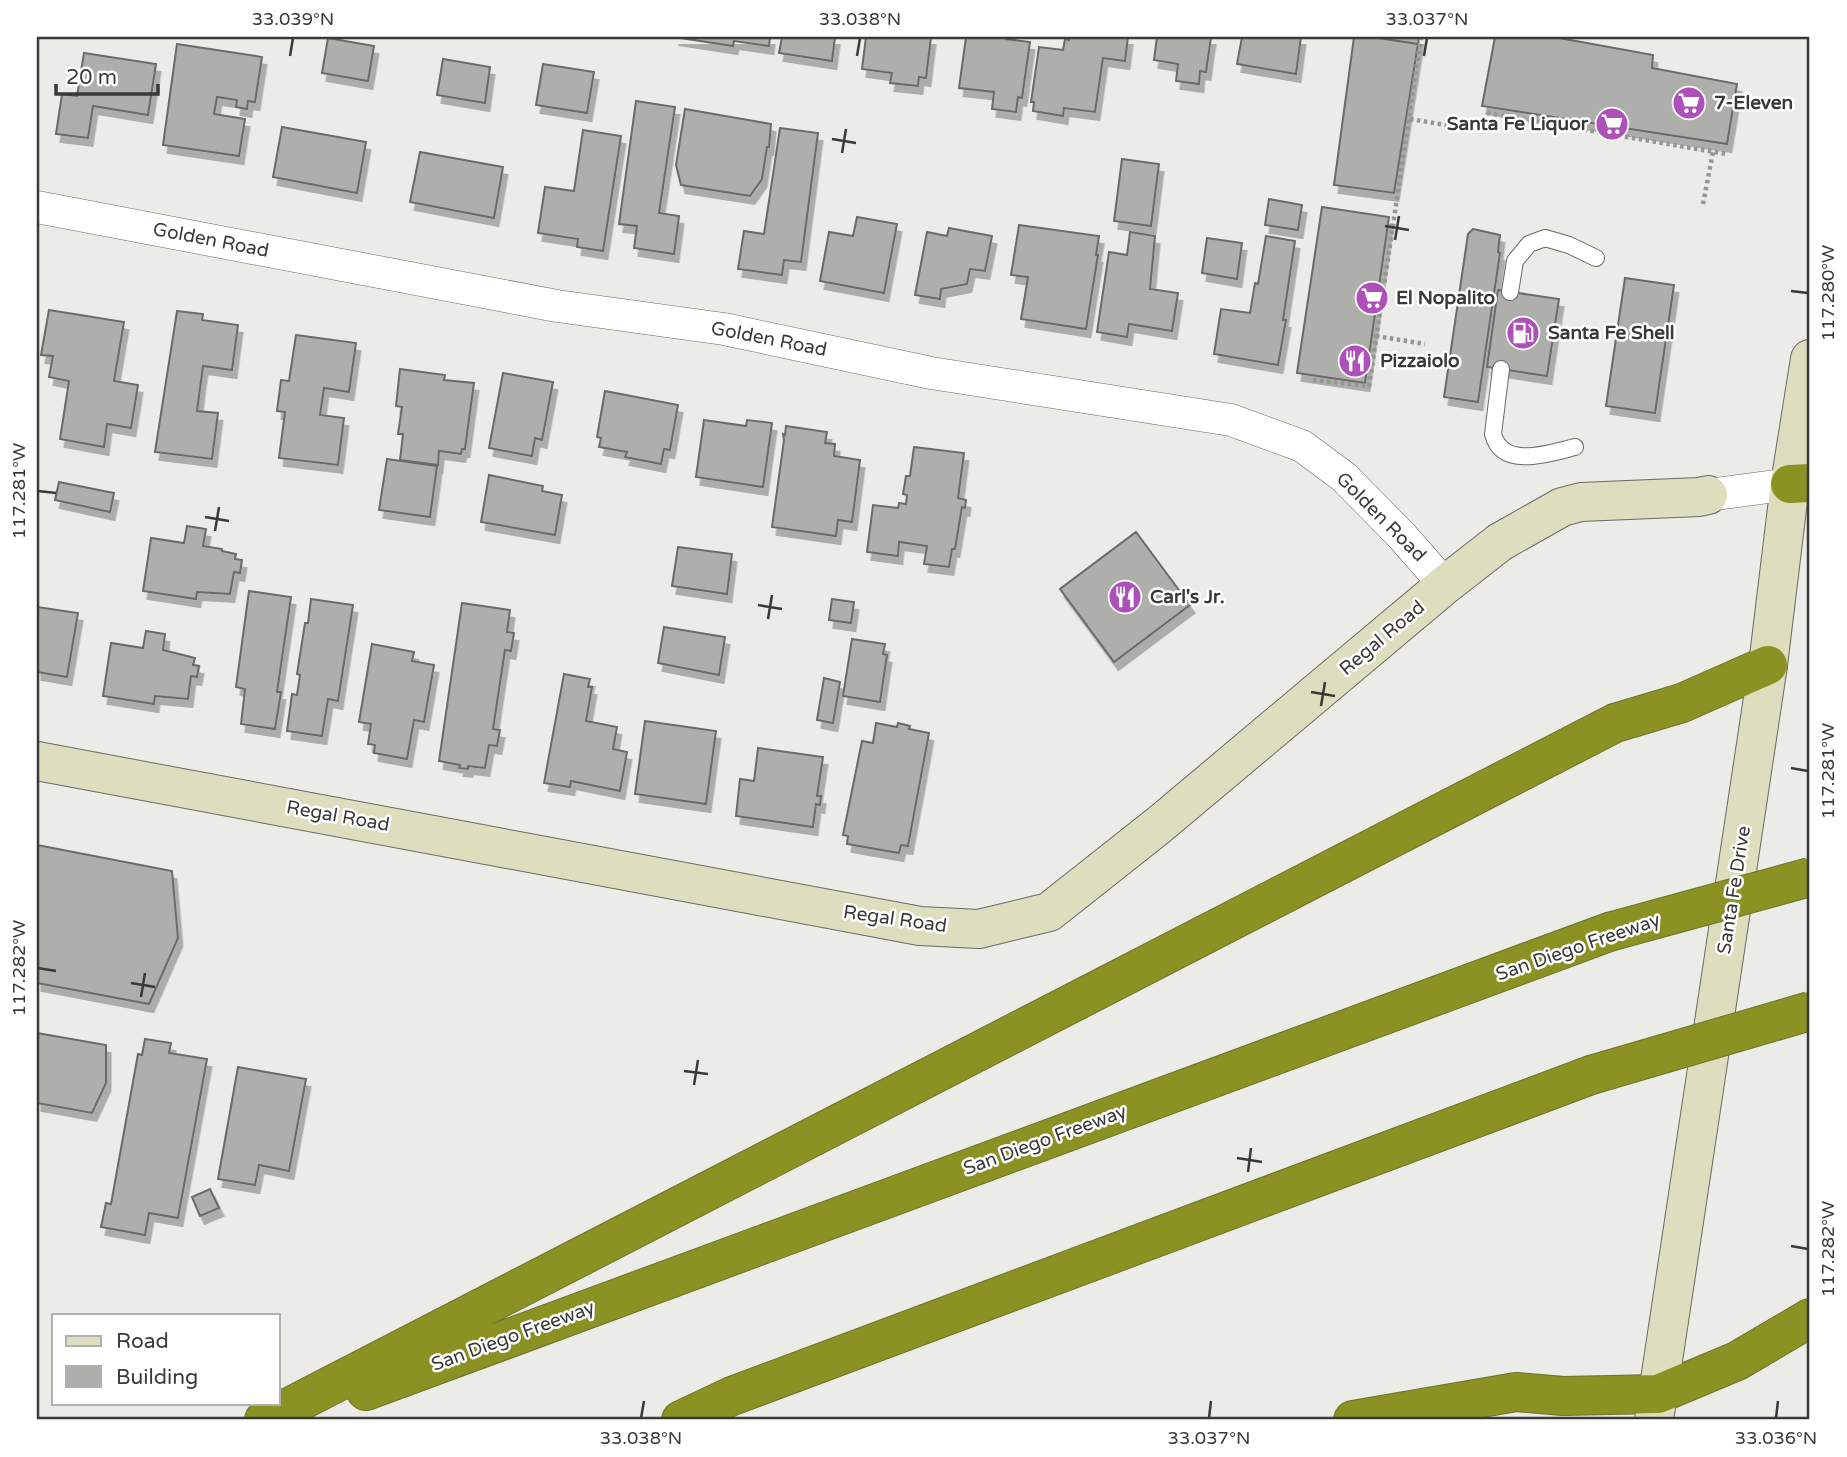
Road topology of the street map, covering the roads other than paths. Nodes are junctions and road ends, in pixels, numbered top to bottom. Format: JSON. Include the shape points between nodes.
{"nodes":[{"id":1,"x":37,"y":207,"type":"edge"},
{"id":2,"x":1596,"y":258,"type":"dead end"},
{"id":3,"x":1510,"y":292,"type":"dead end"},
{"id":4,"x":1810,"y":359,"type":"edge"},
{"id":5,"x":1501,"y":369,"type":"dead end"},
{"id":6,"x":1574,"y":447,"type":"dead end"},
{"id":7,"x":1800,"y":484,"type":"edge"},
{"id":8,"x":1708,"y":495,"type":"joint"},
{"id":9,"x":1445,"y":585,"type":"junction"},
{"id":10,"x":1768,"y":665,"type":"junction"},
{"id":11,"x":37,"y":761,"type":"edge"},
{"id":12,"x":1810,"y":877,"type":"edge"},
{"id":13,"x":1810,"y":1011,"type":"edge"},
{"id":14,"x":1810,"y":1318,"type":"edge"},
{"id":15,"x":1656,"y":1407,"type":"edge"},
{"id":16,"x":323,"y":1413,"type":"edge"},
{"id":17,"x":264,"y":1420,"type":"edge"},
{"id":18,"x":286,"y":1420,"type":"edge"},
{"id":19,"x":681,"y":1420,"type":"edge"},
{"id":20,"x":1353,"y":1420,"type":"edge"}],
"edges":[{"from":1,"to":9,"type":"street","name":"Golden Road","via":[[557,306],[724,329],[931,373],[1231,420],[1303,446],[1343,477]]},
{"from":2,"to":3,"type":"lane","via":[[1545,238],[1529,244],[1515,261]]},
{"from":4,"to":7,"type":"street","name":"Santa Fe Drive"},
{"from":5,"to":6,"type":"lane","via":[[1493,434],[1496,444],[1521,457]]},
{"from":7,"to":8,"type":"street","name":"Regal Road"},
{"from":7,"to":10,"type":"street","name":"Santa Fe Drive"},
{"from":8,"to":9,"type":"street","name":"Regal Road","via":[[1562,507],[1500,542]]},
{"from":9,"to":11,"type":"street","name":"Regal Road","via":[[1049,912],[979,929],[920,926]]},
{"from":10,"to":15,"type":"street","name":"Santa Fe Drive"},
{"from":10,"to":17,"type":"highway","via":[[1682,703],[1615,723]]},
{"from":12,"to":16,"type":"highway","name":"San Diego Freeway","bridge":true,"via":[[1609,932]]},
{"from":13,"to":19,"type":"highway","bridge":true,"via":[[1591,1075],[732,1396]]},
{"from":14,"to":15,"type":"highway"},
{"from":15,"to":20,"type":"highway","via":[[1516,1392]]},
{"from":16,"to":18,"type":"highway","name":"San Diego Freeway"}]}
